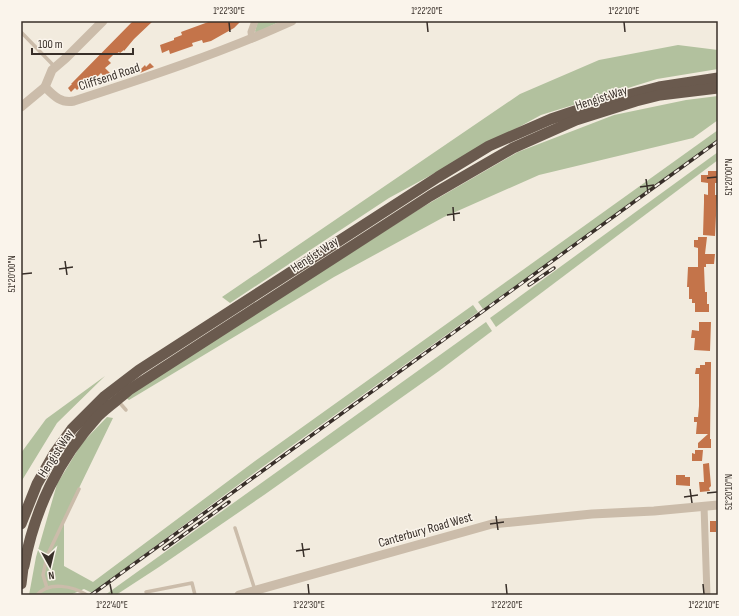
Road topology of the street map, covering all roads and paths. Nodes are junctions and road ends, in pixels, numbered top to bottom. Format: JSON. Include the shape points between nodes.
{"nodes":[{"id":1,"x":103,"y":21,"type":"edge"},
{"id":2,"x":255,"y":21,"type":"edge"},
{"id":3,"x":292,"y":21,"type":"edge"},
{"id":4,"x":21,"y":32,"type":"edge"},
{"id":5,"x":252,"y":39,"type":"junction"},
{"id":6,"x":55,"y":67,"type":"junction"},
{"id":7,"x":718,"y":78,"type":"edge"},
{"id":8,"x":45,"y":87,"type":"junction"},
{"id":9,"x":718,"y":88,"type":"edge"},
{"id":10,"x":21,"y":107,"type":"edge"},
{"id":11,"x":117,"y":400,"type":"junction"},
{"id":12,"x":126,"y":410,"type":"dead end"},
{"id":13,"x":79,"y":489,"type":"dead end"},
{"id":14,"x":718,"y":505,"type":"edge"},
{"id":15,"x":704,"y":506,"type":"junction"},
{"id":16,"x":21,"y":524,"type":"edge"},
{"id":17,"x":235,"y":528,"type":"dead end"},
{"id":18,"x":21,"y":550,"type":"edge"},
{"id":19,"x":24,"y":566,"type":"junction"},
{"id":20,"x":21,"y":584,"type":"edge"},
{"id":21,"x":47,"y":588,"type":"junction"},
{"id":22,"x":255,"y":590,"type":"junction"},
{"id":23,"x":146,"y":592,"type":"dead end"},
{"id":24,"x":85,"y":594,"type":"edge"},
{"id":25,"x":37,"y":595,"type":"edge"},
{"id":26,"x":195,"y":595,"type":"edge"},
{"id":27,"x":239,"y":595,"type":"edge"},
{"id":28,"x":707,"y":595,"type":"edge"}],
"edges":[{"from":1,"to":6,"type":"street"},
{"from":2,"to":5,"type":"street","via":[[251,32]]},
{"from":3,"to":5,"type":"street","name":"Cliffsend Road"},
{"from":4,"to":6,"type":"lane"},
{"from":5,"to":8,"type":"street","name":"Cliffsend Road","via":[[152,76],[74,101],[63,101]]},
{"from":6,"to":8,"type":"street"},
{"from":7,"to":16,"type":"highway","name":"Hengist Way","via":[[659,87],[551,119],[489,146],[438,177],[139,370],[105,396],[72,429],[54,454]]},
{"from":8,"to":10,"type":"street"},
{"from":9,"to":11,"type":"highway","name":"Hengist Way","via":[[660,95],[636,101],[576,120],[513,148],[430,196]]},
{"from":11,"to":12,"type":"lane"},
{"from":11,"to":19,"type":"highway","name":"Hengist Way","via":[[83,435],[52,482],[34,523]]},
{"from":13,"to":21,"type":"lane","via":[[46,556],[43,575]]},
{"from":14,"to":15,"type":"street","name":"Canterbury Road West"},
{"from":15,"to":22,"type":"street","name":"Canterbury Road West","via":[[492,524]]},
{"from":15,"to":28,"type":"street"},
{"from":17,"to":22,"type":"lane"},
{"from":18,"to":19,"type":"highway"},
{"from":19,"to":20,"type":"highway","name":"Hengist Way"},
{"from":21,"to":24,"type":"lane","via":[[67,587]]},
{"from":21,"to":25,"type":"lane"},
{"from":22,"to":27,"type":"street","name":"Canterbury Road West"},
{"from":23,"to":26,"type":"lane","via":[[192,583]]}]}
